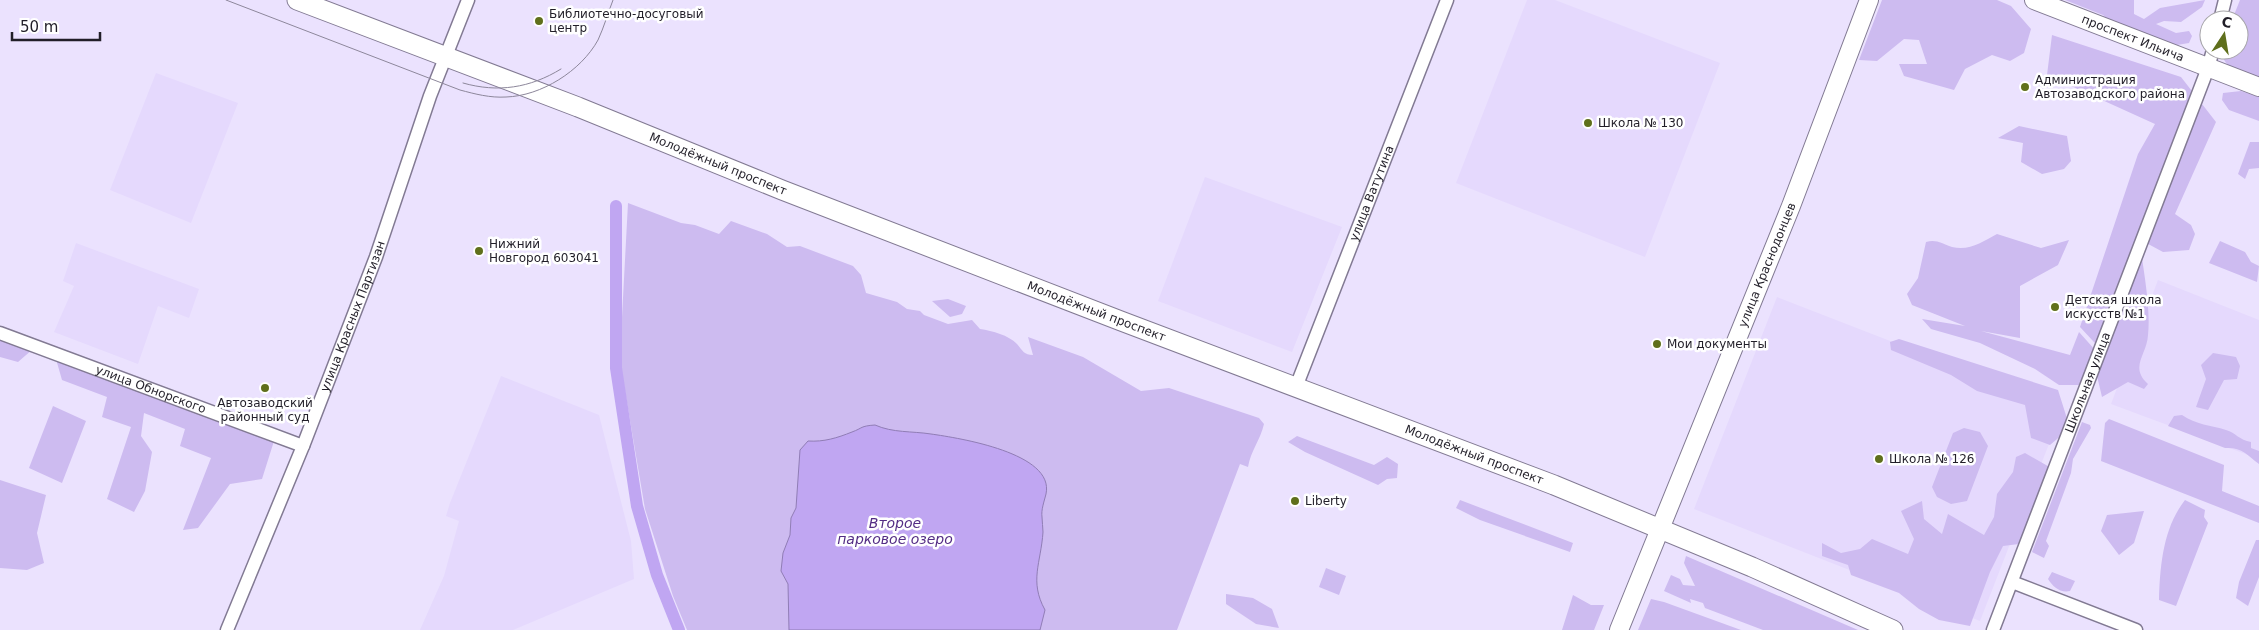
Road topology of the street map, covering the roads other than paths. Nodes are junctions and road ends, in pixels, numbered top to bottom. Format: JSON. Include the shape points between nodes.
{"nodes":[{"id":1,"x":296,"y":0,"type":"edge"},
{"id":2,"x":468,"y":0,"type":"edge"},
{"id":3,"x":1447,"y":0,"type":"edge"},
{"id":4,"x":1869,"y":0,"type":"edge"},
{"id":5,"x":2034,"y":0,"type":"edge"},
{"id":6,"x":445,"y":57,"type":"junction"},
{"id":7,"x":2210,"y":60,"type":"edge"},
{"id":8,"x":2208,"y":68,"type":"junction"},
{"id":9,"x":2259,"y":87,"type":"edge"},
{"id":10,"x":0,"y":333,"type":"edge"},
{"id":11,"x":1296,"y":387,"type":"junction"},
{"id":12,"x":303,"y":446,"type":"junction"},
{"id":13,"x":1661,"y":529,"type":"junction"},
{"id":14,"x":2012,"y":582,"type":"junction"},
{"id":15,"x":227,"y":630,"type":"edge"},
{"id":16,"x":1618,"y":630,"type":"edge"},
{"id":17,"x":1893,"y":630,"type":"edge"},
{"id":18,"x":1993,"y":630,"type":"edge"},
{"id":19,"x":2136,"y":630,"type":"edge"}],
"edges":[{"from":1,"to":6,"type":"main road","name":"Молодёжный проспект"},
{"from":2,"to":6,"type":"street","name":"улица Красных Партизан"},
{"from":3,"to":11,"type":"street","name":"улица Ватутина"},
{"from":4,"to":13,"type":"main road","name":"улица Краснодонцев","via":[[1791,206]]},
{"from":5,"to":8,"type":"main road","name":"проспект Ильича"},
{"from":6,"to":11,"type":"main road","name":"Молодёжный проспект","via":[[924,246]]},
{"from":6,"to":12,"type":"street","name":"улица Красных Партизан","via":[[376,257]]},
{"from":7,"to":8,"type":"street","name":"Школьная улица"},
{"from":8,"to":9,"type":"main road","name":"проспект Ильича"},
{"from":8,"to":14,"type":"street","name":"Школьная улица"},
{"from":10,"to":12,"type":"street","name":"улица Обнорского"},
{"from":11,"to":13,"type":"main road","name":"Молодёжный проспект"},
{"from":12,"to":15,"type":"street","name":"улица Красных Партизан"},
{"from":13,"to":16,"type":"main road","name":"улица Краснодонцев"},
{"from":13,"to":17,"type":"main road","name":"Молодёжный проспект"},
{"from":14,"to":18,"type":"street","name":"Школьная улица"},
{"from":14,"to":19,"type":"street"}]}
